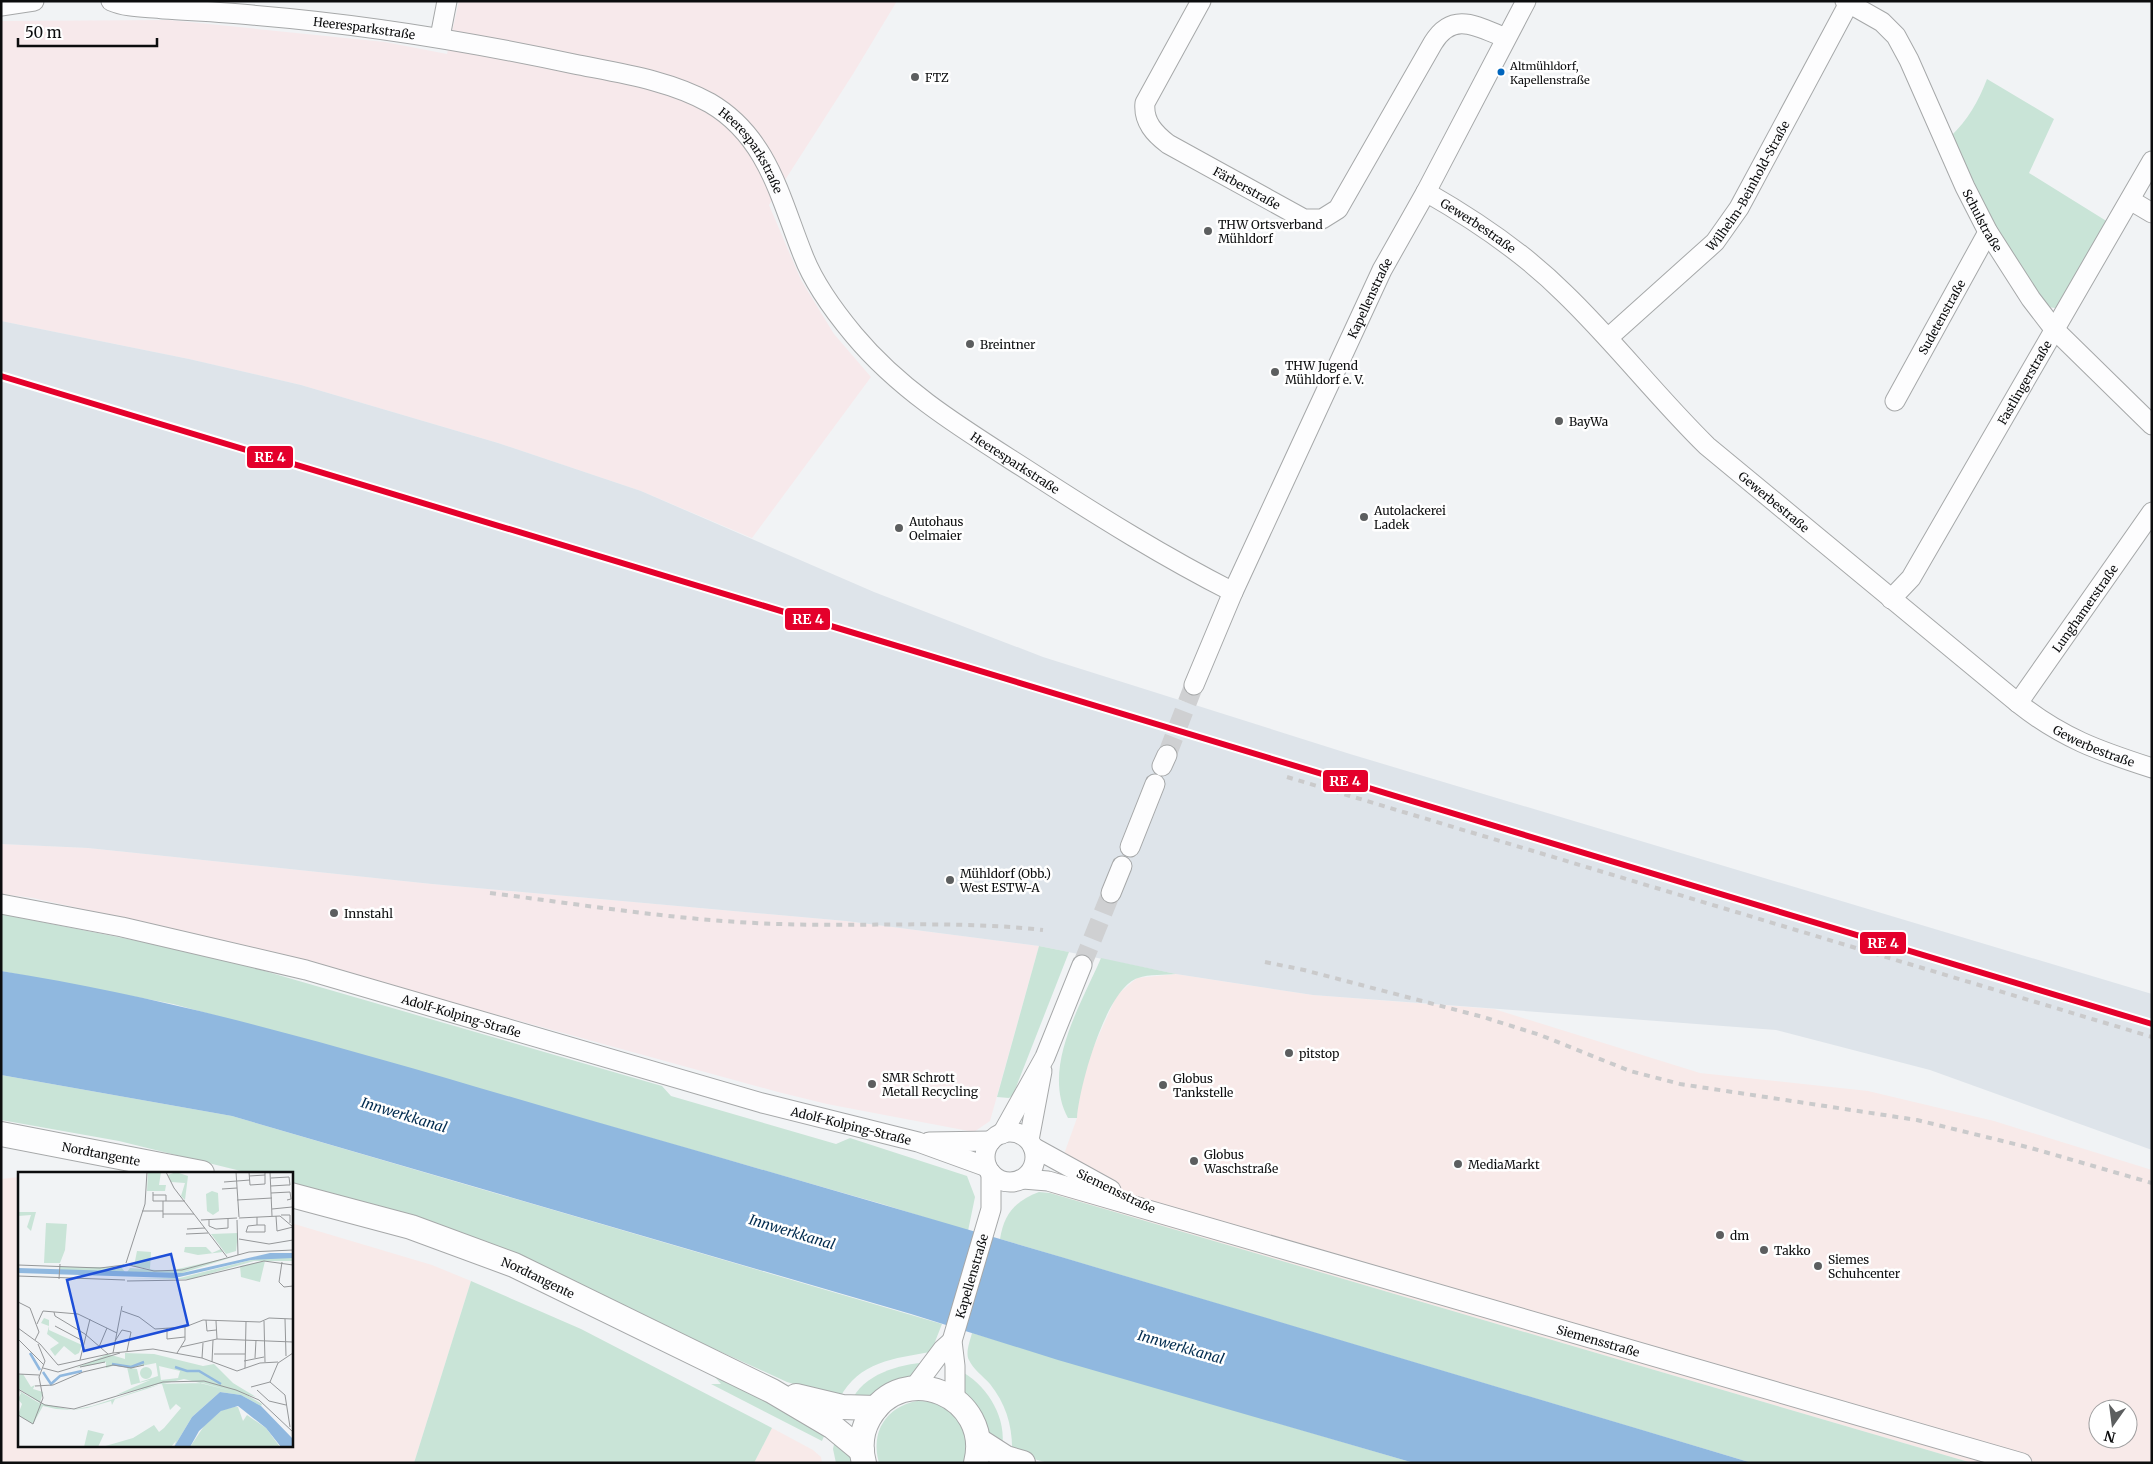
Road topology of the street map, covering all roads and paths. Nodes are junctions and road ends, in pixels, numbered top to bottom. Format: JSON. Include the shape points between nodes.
{"nodes":[{"id":1,"x":34,"y":1,"type":"edge"},
{"id":2,"x":111,"y":1,"type":"edge"},
{"id":3,"x":447,"y":1,"type":"edge"},
{"id":4,"x":1201,"y":1,"type":"edge"},
{"id":5,"x":1526,"y":1,"type":"edge"},
{"id":6,"x":1847,"y":2,"type":"edge"},
{"id":7,"x":1,"y":6,"type":"edge"},
{"id":8,"x":440,"y":37,"type":"junction"},
{"id":9,"x":1506,"y":38,"type":"junction"},
{"id":10,"x":2152,"y":161,"type":"edge"},
{"id":11,"x":1426,"y":192,"type":"junction"},
{"id":12,"x":2130,"y":200,"type":"junction"},
{"id":13,"x":2152,"y":213,"type":"edge"},
{"id":14,"x":1988,"y":232,"type":"junction"},
{"id":15,"x":2054,"y":329,"type":"junction"},
{"id":16,"x":1608,"y":338,"type":"junction"},
{"id":17,"x":1895,"y":401,"type":"dead end"},
{"id":18,"x":2152,"y":425,"type":"edge"},
{"id":19,"x":2152,"y":512,"type":"edge"},
{"id":20,"x":1233,"y":592,"type":"junction"},
{"id":21,"x":1891,"y":599,"type":"junction"},
{"id":22,"x":1194,"y":685,"type":"tunnel mouth"},
{"id":23,"x":2018,"y":703,"type":"junction"},
{"id":24,"x":2152,"y":768,"type":"edge"},
{"id":25,"x":1155,"y":784,"type":"dead end"},
{"id":26,"x":1130,"y":847,"type":"dead end"},
{"id":27,"x":1122,"y":866,"type":"dead end"},
{"id":28,"x":1111,"y":893,"type":"tunnel mouth"},
{"id":29,"x":1,"y":904,"type":"edge"},
{"id":30,"x":1082,"y":965,"type":"tunnel mouth"},
{"id":31,"x":1045,"y":1057,"type":"junction"},
{"id":32,"x":1,"y":1134,"type":"edge"},
{"id":33,"x":996,"y":1138,"type":"junction"},
{"id":34,"x":918,"y":1142,"type":"junction"},
{"id":35,"x":1031,"y":1144,"type":"junction"},
{"id":36,"x":989,"y":1170,"type":"junction"},
{"id":37,"x":197,"y":1172,"type":"edge"},
{"id":38,"x":1019,"y":1181,"type":"junction"},
{"id":39,"x":292,"y":1195,"type":"edge"},
{"id":40,"x":991,"y":1209,"type":"junction"},
{"id":41,"x":1174,"y":1218,"type":"junction"},
{"id":42,"x":952,"y":1341,"type":"junction"},
{"id":43,"x":913,"y":1389,"type":"junction"},
{"id":44,"x":772,"y":1391,"type":"junction"},
{"id":45,"x":955,"y":1399,"type":"junction"},
{"id":46,"x":876,"y":1408,"type":"junction"},
{"id":47,"x":977,"y":1451,"type":"edge"},
{"id":48,"x":863,"y":1457,"type":"edge"},
{"id":49,"x":1023,"y":1463,"type":"edge"},
{"id":50,"x":2022,"y":1463,"type":"edge"}],
"edges":[{"from":1,"to":7,"type":"street"},
{"from":2,"to":8,"type":"street","name":"Heeresparkstraße","via":[[151,8],[318,21]]},
{"from":3,"to":8,"type":"street"},
{"from":4,"to":9,"type":"street","name":"Färberstraße","via":[[1145,103],[1150,126],[1154,134],[1168,144],[1304,219],[1322,219],[1338,209],[1443,29],[1456,23],[1467,24]]},
{"from":5,"to":9,"type":"street","name":"Kapellenstraße"},
{"from":6,"to":14,"type":"street","name":"Schulstraße","via":[[1882,22],[1896,36]]},
{"from":6,"to":16,"type":"street","name":"Wilhelm-Beinhold-Straße","via":[[1739,208],[1715,242]]},
{"from":8,"to":20,"type":"street","name":"Heeresparkstraße","via":[[625,75],[669,86],[713,105],[733,120],[760,151],[783,198],[804,258],[831,306],[880,365],[957,426],[1171,561]]},
{"from":9,"to":11,"type":"street","name":"Kapellenstraße"},
{"from":10,"to":12,"type":"street","name":"Fastlingerstraße"},
{"from":11,"to":16,"type":"street","name":"Gewerbestraße","via":[[1516,252],[1564,292]]},
{"from":11,"to":20,"type":"street","name":"Kapellenstraße","via":[[1382,270]]},
{"from":12,"to":13,"type":"street"},
{"from":12,"to":15,"type":"street","name":"Fastlingerstraße"},
{"from":14,"to":15,"type":"street","name":"Schulstraße"},
{"from":14,"to":17,"type":"street","name":"Sudetenstraße"},
{"from":15,"to":18,"type":"street","name":"Schulstraße"},
{"from":15,"to":21,"type":"street","name":"Fastlingerstraße","via":[[1911,578]]},
{"from":16,"to":21,"type":"street","name":"Gewerbestraße","via":[[1666,405],[1707,446]]},
{"from":19,"to":23,"type":"street","name":"Lunghamerstraße"},
{"from":20,"to":22,"type":"street","name":"Kapellenstraße"},
{"from":21,"to":23,"type":"street","name":"Gewerbestraße"},
{"from":23,"to":24,"type":"street","name":"Gewerbestraße","via":[[2076,742]]},
{"from":25,"to":26,"type":"street"},
{"from":27,"to":28,"type":"street"},
{"from":29,"to":34,"type":"street","name":"Adolf-Kolping-Straße","via":[[122,927],[306,970],[726,1093]]},
{"from":30,"to":31,"type":"street"},
{"from":31,"to":33,"type":"street"},
{"from":31,"to":35,"type":"street"},
{"from":32,"to":37,"type":"main road","name":"Nordtangente"},
{"from":33,"to":34,"type":"street","name":"Adolf-Kolping-Straße"},
{"from":33,"to":35,"type":"street","via":[[1016,1133]]},
{"from":33,"to":36,"type":"street","via":[[986,1154]]},
{"from":34,"to":36,"type":"street","name":"Adolf-Kolping-Straße"},
{"from":35,"to":38,"type":"street","via":[[1035,1162],[1033,1169]]},
{"from":35,"to":41,"type":"street","name":"Siemensstraße","via":[[1098,1185]]},
{"from":36,"to":38,"type":"street","via":[[1001,1181]]},
{"from":36,"to":40,"type":"street","name":"Kapellenstraße"},
{"from":38,"to":40,"type":"street","name":"Kapellenstraße"},
{"from":38,"to":41,"type":"street","name":"Siemensstraße","via":[[1048,1181]]},
{"from":39,"to":44,"type":"main road","name":"Nordtangente","via":[[411,1227],[514,1265]]},
{"from":40,"to":42,"type":"street","name":"Kapellenstraße"},
{"from":41,"to":50,"type":"street","name":"Siemensstraße"},
{"from":42,"to":43,"type":"street","name":"Kapellenstraße"},
{"from":42,"to":45,"type":"street","name":"Kapellenstraße","via":[[956,1366]]},
{"from":43,"to":45,"type":"main road","name":"Nordtangente","via":[[935,1390]]},
{"from":43,"to":46,"type":"main road","name":"Nordtangente","via":[[896,1393]]},
{"from":44,"to":46,"type":"main road","name":"Nordtangente","via":[[842,1407]]},
{"from":44,"to":48,"type":"main road","name":"Nordtangente","via":[[833,1427]]},
{"from":45,"to":47,"type":"main road","name":"Nordtangente","via":[[971,1417]]},
{"from":46,"to":48,"type":"main road","name":"Nordtangente","via":[[866,1424]]},
{"from":47,"to":49,"type":"main road","name":"Nordtangente"}]}
